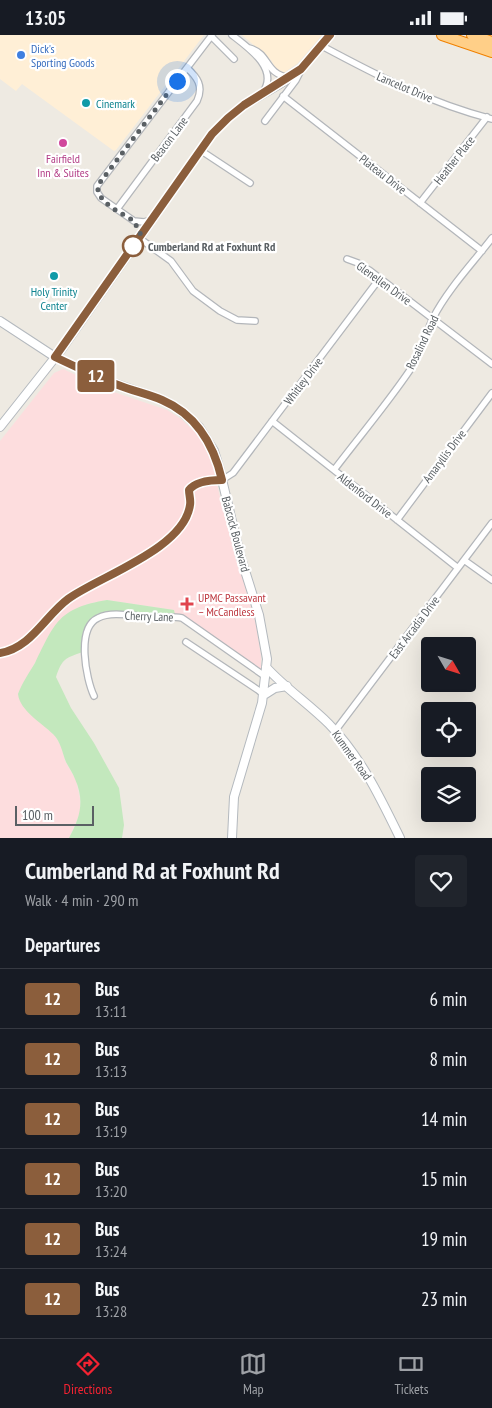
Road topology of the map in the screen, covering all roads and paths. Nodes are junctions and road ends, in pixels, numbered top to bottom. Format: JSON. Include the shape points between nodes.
{"nodes":[{"id":1,"x":232,"y":35,"type":"edge"},
{"id":2,"x":330,"y":35,"type":"edge"},
{"id":3,"x":442,"y":35,"type":"edge"},
{"id":4,"x":472,"y":35,"type":"edge"},
{"id":5,"x":212,"y":36,"type":"edge"},
{"id":6,"x":492,"y":42,"type":"edge"},
{"id":7,"x":322,"y":46,"type":"junction"},
{"id":8,"x":249,"y":48,"type":"junction"},
{"id":9,"x":492,"y":52,"type":"edge"},
{"id":10,"x":234,"y":59,"type":"dead end"},
{"id":11,"x":187,"y":68,"type":"junction"},
{"id":12,"x":301,"y":69,"type":"junction"},
{"id":13,"x":290,"y":78,"type":"junction"},
{"id":14,"x":263,"y":92,"type":"junction"},
{"id":15,"x":283,"y":96,"type":"junction"},
{"id":16,"x":490,"y":118,"type":"edge"},
{"id":17,"x":265,"y":121,"type":"dead end"},
{"id":18,"x":200,"y":150,"type":"junction"},
{"id":19,"x":250,"y":183,"type":"dead end"},
{"id":20,"x":420,"y":203,"type":"junction"},
{"id":21,"x":117,"y":209,"type":"junction"},
{"id":22,"x":151,"y":220,"type":"junction"},
{"id":23,"x":134,"y":221,"type":"junction"},
{"id":24,"x":140,"y":237,"type":"junction"},
{"id":25,"x":492,"y":238,"type":"edge"},
{"id":26,"x":482,"y":251,"type":"junction"},
{"id":27,"x":347,"y":259,"type":"dead end"},
{"id":28,"x":380,"y":278,"type":"junction"},
{"id":29,"x":433,"y":319,"type":"junction"},
{"id":30,"x":0,"y":321,"type":"edge"},
{"id":31,"x":255,"y":321,"type":"dead end"},
{"id":32,"x":55,"y":357,"type":"junction"},
{"id":33,"x":492,"y":364,"type":"edge"},
{"id":34,"x":492,"y":393,"type":"edge"},
{"id":35,"x":272,"y":421,"type":"junction"},
{"id":36,"x":0,"y":427,"type":"edge"},
{"id":37,"x":334,"y":470,"type":"junction"},
{"id":38,"x":222,"y":480,"type":"junction"},
{"id":39,"x":397,"y":519,"type":"junction"},
{"id":40,"x":492,"y":523,"type":"edge"},
{"id":41,"x":464,"y":560,"type":"junction"},
{"id":42,"x":458,"y":568,"type":"junction"},
{"id":43,"x":492,"y":580,"type":"edge"},
{"id":44,"x":186,"y":642,"type":"dead end"},
{"id":45,"x":266,"y":667,"type":"junction"},
{"id":46,"x":266,"y":677,"type":"junction"},
{"id":47,"x":287,"y":687,"type":"junction"},
{"id":48,"x":264,"y":695,"type":"junction"},
{"id":49,"x":94,"y":697,"type":"dead end"},
{"id":50,"x":335,"y":731,"type":"junction"},
{"id":51,"x":232,"y":838,"type":"edge"},
{"id":52,"x":400,"y":838,"type":"edge"}],
"edges":[{"from":1,"to":8,"type":"street"},
{"from":2,"to":7,"type":"main road"},
{"from":3,"to":9,"type":"highway"},
{"from":4,"to":6,"type":"highway"},
{"from":5,"to":10,"type":"street"},
{"from":5,"to":11,"type":"street"},
{"from":7,"to":12,"type":"main road"},
{"from":7,"to":16,"type":"street","name":"Lancelot Drive","via":[[393,83]]},
{"from":8,"to":13,"type":"street","via":[[261,54],[276,74]]},
{"from":8,"to":14,"type":"street","via":[[264,65],[268,76],[268,85]]},
{"from":11,"to":21,"type":"street","name":"Beacon Lane","via":[[200,83],[197,101]]},
{"from":11,"to":21,"type":"street","via":[[98,185],[99,195]]},
{"from":12,"to":13,"type":"main road"},
{"from":12,"to":15,"type":"street"},
{"from":13,"to":14,"type":"main road"},
{"from":14,"to":18,"type":"main road","via":[[228,118]]},
{"from":15,"to":17,"type":"street"},
{"from":15,"to":20,"type":"street","name":"Plateau Drive"},
{"from":16,"to":20,"type":"street","name":"Heather Place"},
{"from":18,"to":19,"type":"street"},
{"from":18,"to":22,"type":"main road"},
{"from":20,"to":26,"type":"street","name":"Plateau Drive"},
{"from":21,"to":23,"type":"street"},
{"from":22,"to":23,"type":"street"},
{"from":22,"to":24,"type":"main road"},
{"from":23,"to":24,"type":"street"},
{"from":24,"to":31,"type":"street","via":[[171,261],[193,291],[220,311],[238,320]]},
{"from":24,"to":32,"type":"main road"},
{"from":25,"to":26,"type":"street","name":"Rosalind Road"},
{"from":26,"to":29,"type":"street","name":"Rosalind Road","via":[[452,288]]},
{"from":27,"to":28,"type":"street","name":"Glenellen Drive"},
{"from":28,"to":29,"type":"street","name":"Glenellen Drive"},
{"from":28,"to":35,"type":"street","name":"Whitley Drive"},
{"from":29,"to":33,"type":"street","name":"Glenellen Drive"},
{"from":29,"to":37,"type":"street","name":"Rosalind Road","via":[[410,369]]},
{"from":30,"to":32,"type":"main road","name":"Babcock Boulevard"},
{"from":32,"to":36,"type":"main road"},
{"from":32,"to":38,"type":"main road","name":"Babcock Boulevard","via":[[177,408],[206,438],[217,459]]},
{"from":34,"to":39,"type":"street","name":"Amaryllis Drive"},
{"from":35,"to":37,"type":"street","name":"Aldenford Drive"},
{"from":35,"to":38,"type":"street","name":"Whitley Drive","via":[[233,473]]},
{"from":37,"to":39,"type":"street","name":"Aldenford Drive"},
{"from":38,"to":45,"type":"main road","name":"Babcock Boulevard","via":[[240,555],[262,624]]},
{"from":39,"to":42,"type":"street","name":"Aldenford Drive"},
{"from":40,"to":41,"type":"street","name":"East Arcadia Drive"},
{"from":41,"to":42,"type":"street","name":"East Arcadia Drive"},
{"from":41,"to":43,"type":"street"},
{"from":42,"to":50,"type":"street","name":"East Arcadia Drive"},
{"from":44,"to":48,"type":"street"},
{"from":45,"to":46,"type":"main road","name":"Babcock Boulevard"},
{"from":45,"to":47,"type":"main road","name":"Kummer Road"},
{"from":46,"to":48,"type":"main road","name":"Babcock Boulevard"},
{"from":46,"to":49,"type":"street","name":"Cherry Lane","via":[[182,618],[106,615],[93,621],[87,629],[85,660]]},
{"from":47,"to":48,"type":"main road","via":[[275,688]]},
{"from":47,"to":50,"type":"main road","name":"Kummer Road"},
{"from":48,"to":51,"type":"main road","name":"Babcock Boulevard","via":[[234,797]]},
{"from":50,"to":52,"type":"main road","name":"Kummer Road","via":[[367,772]]}]}
